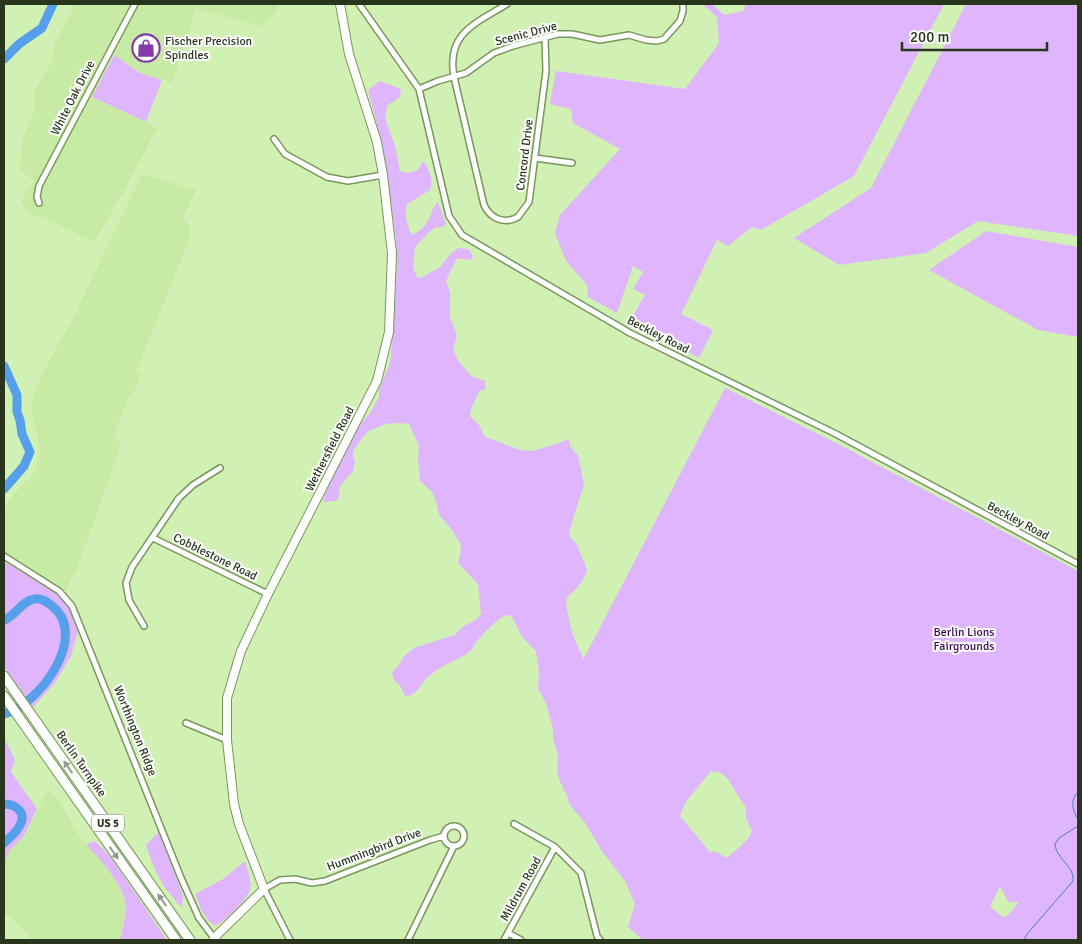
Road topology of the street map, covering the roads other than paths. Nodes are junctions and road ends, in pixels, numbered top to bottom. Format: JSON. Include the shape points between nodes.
{"nodes":[{"id":1,"x":135,"y":4,"type":"edge"},
{"id":2,"x":340,"y":4,"type":"edge"},
{"id":3,"x":359,"y":4,"type":"edge"},
{"id":4,"x":507,"y":4,"type":"edge"},
{"id":5,"x":683,"y":4,"type":"edge"},
{"id":6,"x":544,"y":38,"type":"junction"},
{"id":7,"x":454,"y":77,"type":"junction"},
{"id":8,"x":419,"y":89,"type":"junction"},
{"id":9,"x":274,"y":139,"type":"dead end"},
{"id":10,"x":535,"y":158,"type":"junction"},
{"id":11,"x":572,"y":163,"type":"dead end"},
{"id":12,"x":383,"y":175,"type":"junction"},
{"id":13,"x":39,"y":203,"type":"dead end"},
{"id":14,"x":220,"y":468,"type":"dead end"},
{"id":15,"x":153,"y":538,"type":"junction"},
{"id":16,"x":4,"y":556,"type":"edge"},
{"id":17,"x":1078,"y":564,"type":"edge"},
{"id":18,"x":268,"y":594,"type":"junction"},
{"id":19,"x":144,"y":626,"type":"dead end"},
{"id":20,"x":4,"y":676,"type":"edge"},
{"id":21,"x":4,"y":696,"type":"edge"},
{"id":22,"x":186,"y":724,"type":"dead end"},
{"id":23,"x":227,"y":740,"type":"junction"},
{"id":24,"x":514,"y":824,"type":"dead end"},
{"id":25,"x":444,"y":836,"type":"junction"},
{"id":26,"x":454,"y":846,"type":"junction"},
{"id":27,"x":555,"y":847,"type":"junction"},
{"id":28,"x":264,"y":890,"type":"junction"},
{"id":29,"x":508,"y":933,"type":"junction"},
{"id":30,"x":215,"y":939,"type":"edge"},
{"id":31,"x":597,"y":939,"type":"edge"},
{"id":32,"x":176,"y":940,"type":"edge"},
{"id":33,"x":190,"y":940,"type":"edge"},
{"id":34,"x":290,"y":940,"type":"edge"},
{"id":35,"x":408,"y":940,"type":"edge"},
{"id":36,"x":504,"y":940,"type":"edge"},
{"id":37,"x":522,"y":940,"type":"edge"}],
"edges":[{"from":1,"to":13,"type":"street","name":"White Oak Drive","via":[[39,186]]},
{"from":2,"to":12,"type":"street","name":"Wethersfield Road","via":[[349,54],[377,142]]},
{"from":3,"to":8,"type":"street","name":"Beckley Road"},
{"from":4,"to":7,"type":"street","via":[[457,40],[452,56]]},
{"from":5,"to":6,"type":"street","name":"Scenic Drive","via":[[680,21],[664,39],[657,41],[628,35],[600,40],[564,34]]},
{"from":6,"to":7,"type":"street","name":"Scenic Drive","via":[[494,53],[466,73]]},
{"from":6,"to":10,"type":"street","name":"Concord Drive","via":[[546,72]]},
{"from":7,"to":8,"type":"street","name":"Scenic Drive"},
{"from":7,"to":10,"type":"street","name":"Concord Drive","via":[[484,204],[493,216],[514,220],[524,211],[529,202]]},
{"from":8,"to":17,"type":"street","name":"Beckley Road","via":[[449,216],[462,235],[630,332],[836,434]]},
{"from":9,"to":12,"type":"street","via":[[285,154],[327,177],[348,181]]},
{"from":10,"to":11,"type":"street"},
{"from":12,"to":18,"type":"street","name":"Wethersfield Road","via":[[392,253],[389,332],[384,357],[377,381]]},
{"from":14,"to":15,"type":"street","via":[[179,498]]},
{"from":15,"to":18,"type":"street","name":"Cobblestone Road"},
{"from":15,"to":19,"type":"street","via":[[132,567],[126,583],[128,600]]},
{"from":16,"to":30,"type":"street","name":"Worthington Ridge","via":[[60,591],[72,606],[181,878],[199,918]]},
{"from":18,"to":23,"type":"street","name":"Wethersfield Road","via":[[241,651],[226,698]]},
{"from":33,"to":20,"type":"highway","name":"Berlin Turnpike","number":"US 5","one_way":true},
{"from":21,"to":32,"type":"highway","name":"Berlin Turnpike","number":"US 5","one_way":true},
{"from":22,"to":23,"type":"street"},
{"from":23,"to":28,"type":"street","name":"Wethersfield Road","via":[[237,818]]},
{"from":24,"to":27,"type":"street"},
{"from":25,"to":26,"type":"street","via":[[447,843]]},
{"from":25,"to":26,"type":"street","name":"Hummingbird Drive","via":[[450,827],[462,830],[464,840]]},
{"from":25,"to":28,"type":"street","name":"Hummingbird Drive","via":[[325,881],[280,880]]},
{"from":26,"to":35,"type":"street","name":"Hummingbird Drive"},
{"from":27,"to":29,"type":"street","name":"Mildrum Road"},
{"from":27,"to":31,"type":"street","via":[[581,873]]},
{"from":28,"to":30,"type":"street","name":"Hummingbird Drive"},
{"from":28,"to":34,"type":"street"},
{"from":29,"to":36,"type":"street","name":"Mildrum Road"},
{"from":29,"to":37,"type":"street"}]}
